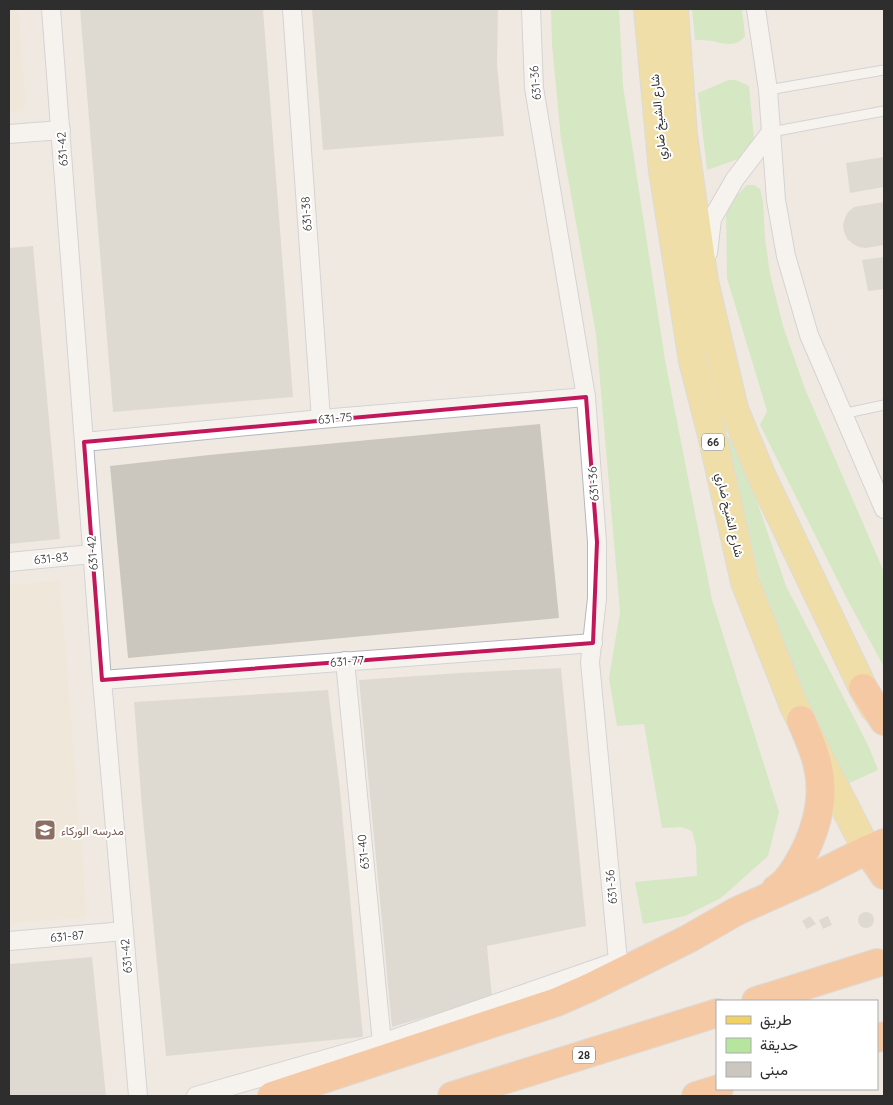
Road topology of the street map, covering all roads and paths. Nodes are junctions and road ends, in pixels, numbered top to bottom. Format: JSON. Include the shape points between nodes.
{"nodes":[{"id":1,"x":51,"y":9,"type":"edge"},
{"id":2,"x":292,"y":9,"type":"edge"},
{"id":3,"x":531,"y":9,"type":"edge"},
{"id":4,"x":648,"y":9,"type":"edge"},
{"id":5,"x":674,"y":9,"type":"edge"},
{"id":6,"x":756,"y":9,"type":"edge"},
{"id":7,"x":884,"y":70,"type":"edge"},
{"id":8,"x":768,"y":90,"type":"junction"},
{"id":9,"x":884,"y":111,"type":"edge"},
{"id":10,"x":61,"y":130,"type":"junction"},
{"id":11,"x":771,"y":132,"type":"junction"},
{"id":12,"x":9,"y":134,"type":"edge"},
{"id":13,"x":704,"y":281,"type":"junction"},
{"id":14,"x":586,"y":397,"type":"junction"},
{"id":15,"x":884,"y":405,"type":"edge"},
{"id":16,"x":842,"y":414,"type":"junction"},
{"id":17,"x":321,"y":419,"type":"junction"},
{"id":18,"x":84,"y":442,"type":"junction"},
{"id":19,"x":884,"y":510,"type":"edge"},
{"id":20,"x":92,"y":554,"type":"junction"},
{"id":21,"x":9,"y":562,"type":"edge"},
{"id":22,"x":592,"y":643,"type":"junction"},
{"id":23,"x":345,"y":661,"type":"junction"},
{"id":24,"x":102,"y":680,"type":"junction"},
{"id":25,"x":863,"y":688,"type":"junction"},
{"id":26,"x":801,"y":720,"type":"junction"},
{"id":27,"x":884,"y":721,"type":"edge"},
{"id":28,"x":884,"y":727,"type":"edge"},
{"id":29,"x":879,"y":845,"type":"edge"},
{"id":30,"x":884,"y":875,"type":"edge"},
{"id":31,"x":737,"y":911,"type":"junction"},
{"id":32,"x":124,"y":931,"type":"junction"},
{"id":33,"x":9,"y":941,"type":"edge"},
{"id":34,"x":877,"y":963,"type":"dead end"},
{"id":35,"x":759,"y":1000,"type":"edge"},
{"id":36,"x":716,"y":1013,"type":"edge"},
{"id":37,"x":382,"y":1043,"type":"junction"},
{"id":38,"x":716,"y":1090,"type":"edge"},
{"id":39,"x":138,"y":1096,"type":"edge"},
{"id":40,"x":196,"y":1096,"type":"edge"},
{"id":41,"x":272,"y":1096,"type":"edge"},
{"id":42,"x":452,"y":1096,"type":"edge"},
{"id":43,"x":696,"y":1096,"type":"edge"}],
"edges":[{"from":1,"to":10,"type":"street","name":"631-42"},
{"from":2,"to":17,"type":"street","name":"631-38"},
{"from":3,"to":14,"type":"street","name":"631-36","via":[[534,88]]},
{"from":4,"to":26,"type":"main road","name":"شارع الشيخ ضاري","number":"66","via":[[662,171],[693,361],[745,582]]},
{"from":5,"to":13,"type":"main road","name":"شارع الشيخ ضاري","number":"66","via":[[684,136]]},
{"from":6,"to":8,"type":"street"},
{"from":7,"to":8,"type":"lane"},
{"from":8,"to":11,"type":"street"},
{"from":9,"to":11,"type":"lane"},
{"from":10,"to":12,"type":"street"},
{"from":10,"to":18,"type":"street","name":"631-42"},
{"from":11,"to":13,"type":"street","via":[[735,179],[712,219]]},
{"from":11,"to":16,"type":"street","via":[[776,200],[786,256],[809,336]]},
{"from":13,"to":25,"type":"main road","name":"شارع الشيخ ضاري","number":"66","via":[[734,409],[762,477]]},
{"from":14,"to":17,"type":"street","name":"631-75"},
{"from":14,"to":22,"type":"street","name":"631-36","via":[[597,542],[597,598]]},
{"from":15,"to":16,"type":"lane"},
{"from":16,"to":19,"type":"street"},
{"from":17,"to":18,"type":"street","name":"631-75"},
{"from":18,"to":20,"type":"street","name":"631-42"},
{"from":20,"to":21,"type":"street","name":"631-83"},
{"from":20,"to":24,"type":"street","name":"631-42"},
{"from":22,"to":23,"type":"street","name":"631-77"},
{"from":22,"to":37,"type":"street","name":"631-36","via":[[590,662],[618,961]]},
{"from":23,"to":24,"type":"street","name":"631-77"},
{"from":23,"to":37,"type":"street","name":"631-40"},
{"from":24,"to":32,"type":"street","name":"631-42"},
{"from":25,"to":27,"type":"highway"},
{"from":25,"to":28,"type":"main road","name":"شارع الشيخ ضاري","number":"66"},
{"from":26,"to":29,"type":"main road","name":"شارع الشيخ ضاري","number":"66"},
{"from":26,"to":31,"type":"highway","via":[[818,767],[820,786],[816,822],[798,864],[782,886]]},
{"from":29,"to":30,"type":"highway"},
{"from":29,"to":31,"type":"highway"},
{"from":31,"to":41,"type":"highway","via":[[688,939],[557,1002]]},
{"from":32,"to":33,"type":"street","name":"631-87"},
{"from":32,"to":39,"type":"street","name":"631-42"},
{"from":34,"to":35,"type":"highway"},
{"from":36,"to":42,"type":"highway","number":"28"},
{"from":37,"to":40,"type":"street"},
{"from":38,"to":43,"type":"highway"}]}
